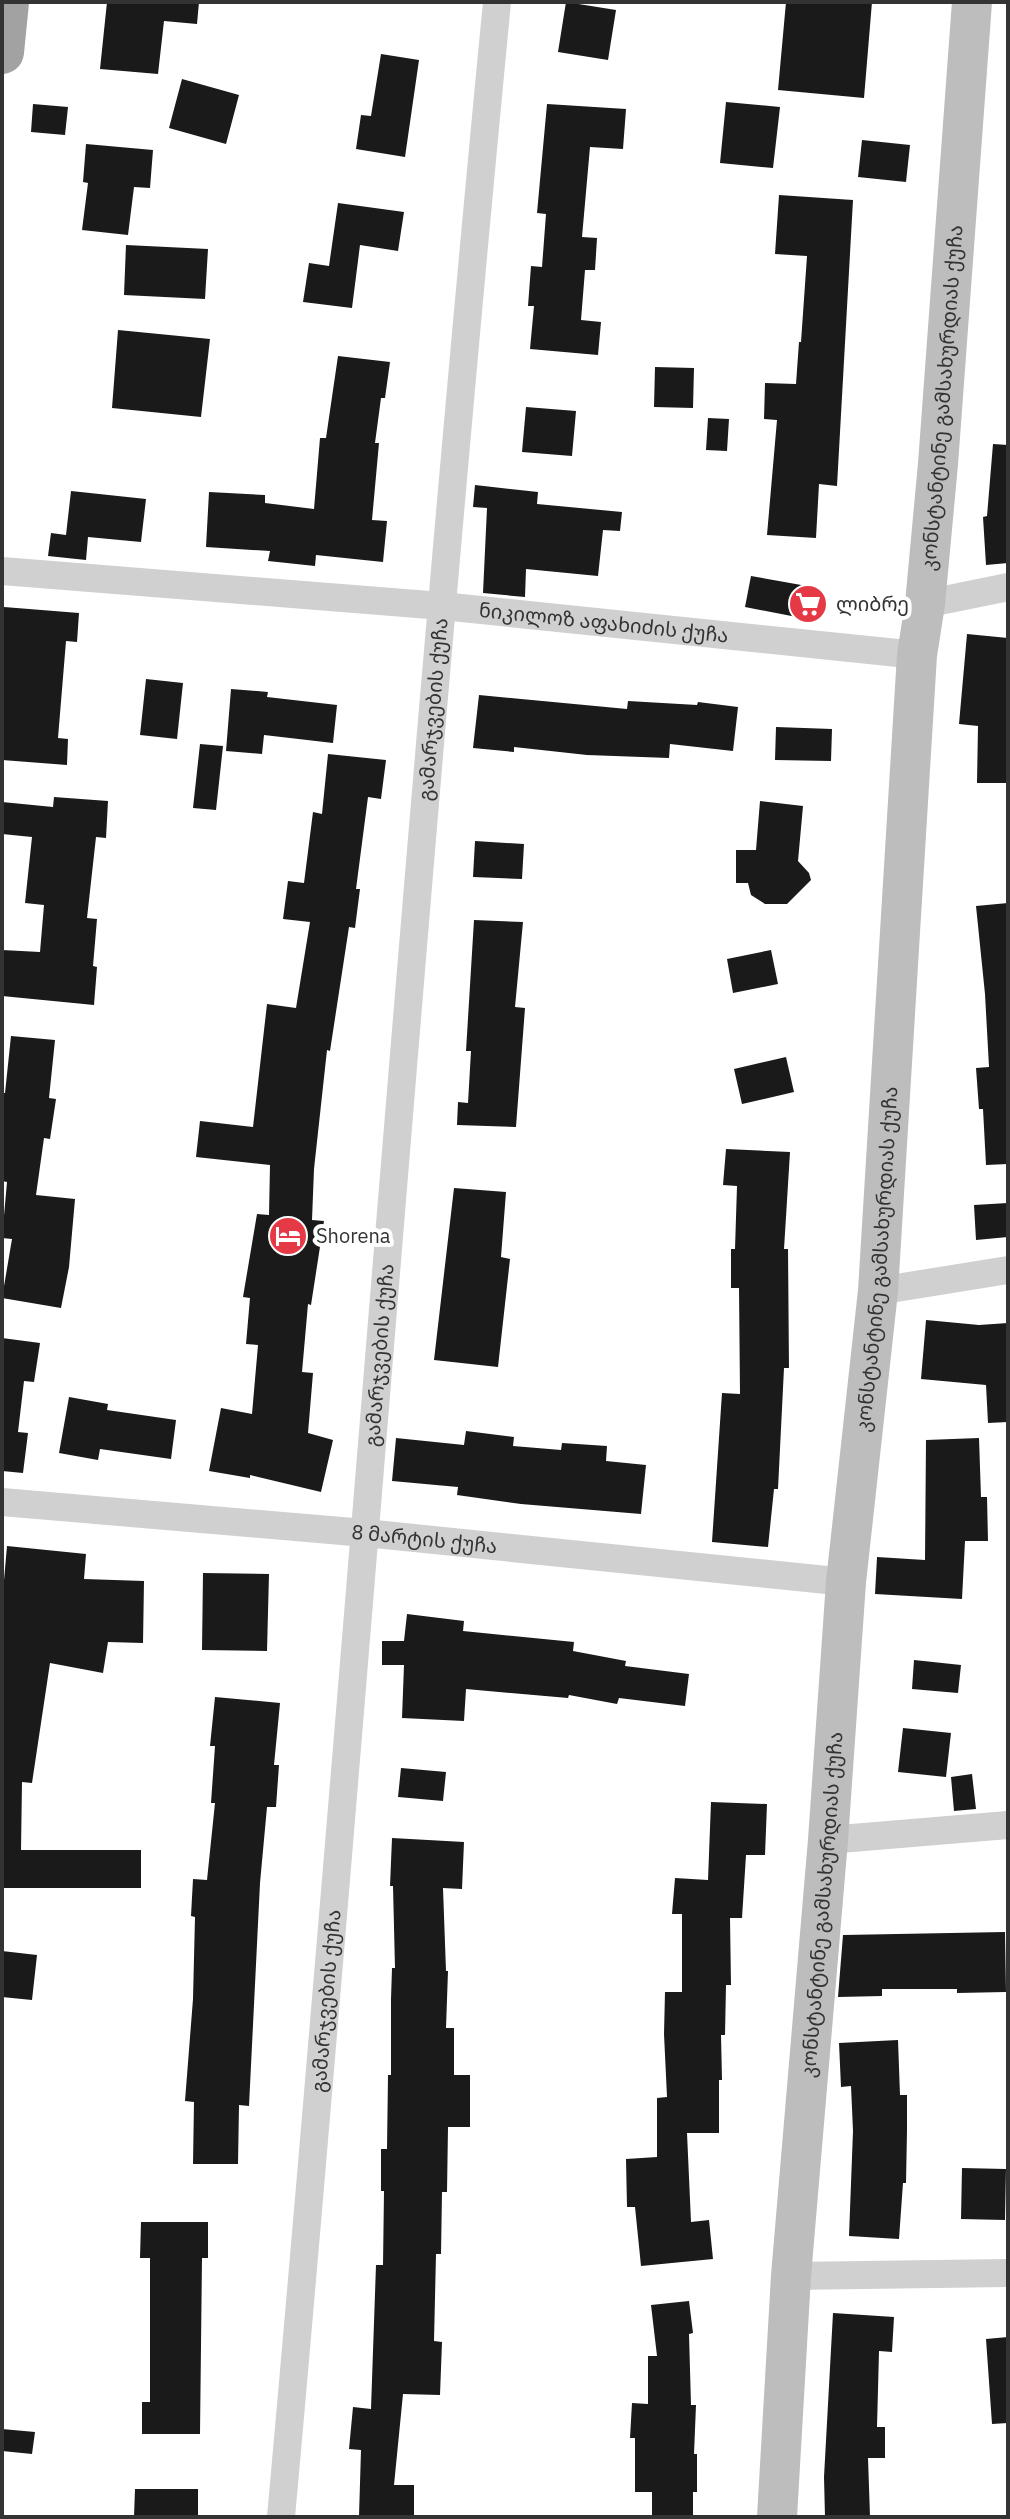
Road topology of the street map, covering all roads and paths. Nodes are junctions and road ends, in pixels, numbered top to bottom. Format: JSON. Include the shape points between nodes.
{"nodes":[{"id":1,"x":7,"y":2,"type":"edge"},
{"id":2,"x":497,"y":2,"type":"edge"},
{"id":3,"x":972,"y":2,"type":"edge"},
{"id":4,"x":2,"y":46,"type":"edge"},
{"id":5,"x":2,"y":52,"type":"edge"},
{"id":6,"x":2,"y":571,"type":"edge"},
{"id":7,"x":1008,"y":587,"type":"edge"},
{"id":8,"x":925,"y":604,"type":"junction"},
{"id":9,"x":442,"y":606,"type":"junction"},
{"id":10,"x":917,"y":655,"type":"junction"},
{"id":11,"x":1008,"y":1270,"type":"edge"},
{"id":12,"x":878,"y":1291,"type":"junction"},
{"id":13,"x":2,"y":1502,"type":"edge"},
{"id":14,"x":365,"y":1533,"type":"junction"},
{"id":15,"x":846,"y":1582,"type":"junction"},
{"id":16,"x":1008,"y":1825,"type":"edge"},
{"id":17,"x":828,"y":1840,"type":"junction"},
{"id":18,"x":1008,"y":2273,"type":"edge"},
{"id":19,"x":791,"y":2276,"type":"junction"},
{"id":20,"x":281,"y":2517,"type":"edge"},
{"id":21,"x":777,"y":2517,"type":"edge"}],
"edges":[{"from":1,"to":4,"type":"highway"},
{"from":2,"to":9,"type":"street","name":"გამარჯვების ქუჩა"},
{"from":3,"to":8,"type":"main road","name":"კონსტანტინე გამსახურდიას ქუჩა"},
{"from":4,"to":5,"type":"highway"},
{"from":6,"to":9,"type":"street","name":"ნიკილოზ აფახიძის ქუჩა"},
{"from":7,"to":8,"type":"street"},
{"from":8,"to":10,"type":"main road","name":"კონსტანტინე გამსახურდიას ქუჩა"},
{"from":9,"to":10,"type":"street","name":"ნიკილოზ აფახიძის ქუჩა"},
{"from":9,"to":14,"type":"street","name":"გამარჯვების ქუჩა"},
{"from":10,"to":12,"type":"main road","name":"კონსტანტინე გამსახურდიას ქუჩა"},
{"from":11,"to":12,"type":"street"},
{"from":12,"to":15,"type":"main road","name":"კონსტანტინე გამსახურდიას ქუჩა"},
{"from":13,"to":14,"type":"street","name":"8 მარტის ქუჩა"},
{"from":14,"to":15,"type":"street","name":"8 მარტის ქუჩა"},
{"from":14,"to":20,"type":"street","name":"გამარჯვების ქუჩა"},
{"from":15,"to":17,"type":"main road","name":"კონსტანტინე გამსახურდიას ქუჩა"},
{"from":16,"to":17,"type":"street"},
{"from":17,"to":19,"type":"main road","name":"კონსტანტინე გამსახურდიას ქუჩა"},
{"from":18,"to":19,"type":"street"},
{"from":19,"to":21,"type":"main road","name":"კონსტანტინე გამსახურდიას ქუჩა"}]}
